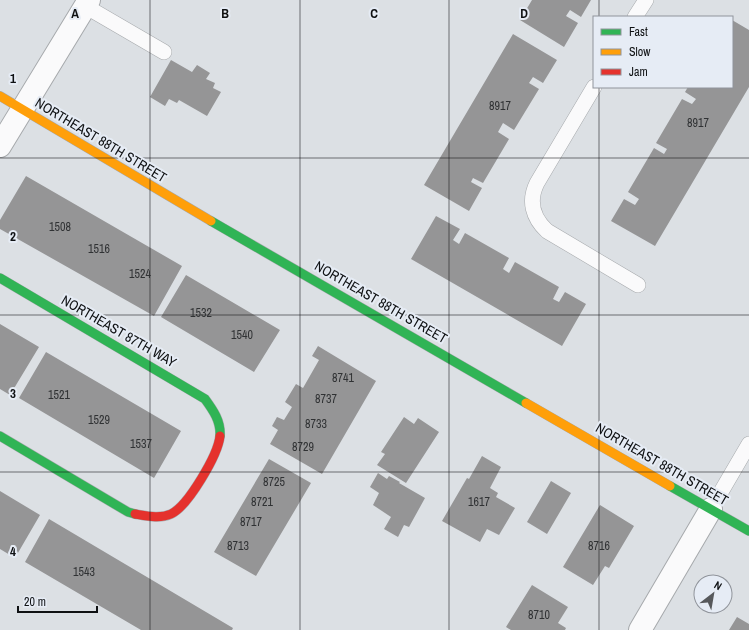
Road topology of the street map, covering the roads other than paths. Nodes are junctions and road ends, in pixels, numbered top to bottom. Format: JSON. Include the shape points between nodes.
{"nodes":[{"id":1,"x":646,"y":0,"type":"edge"},
{"id":2,"x":87,"y":3,"type":"edge"},
{"id":3,"x":636,"y":16,"type":"edge"},
{"id":4,"x":164,"y":52,"type":"dead end"},
{"id":5,"x":593,"y":88,"type":"edge"},
{"id":6,"x":0,"y":96,"type":"edge"},
{"id":7,"x":22,"y":109,"type":"junction"},
{"id":8,"x":0,"y":146,"type":"edge"},
{"id":9,"x":0,"y":278,"type":"edge"},
{"id":10,"x":638,"y":285,"type":"dead end"},
{"id":11,"x":0,"y":436,"type":"edge"},
{"id":12,"x":749,"y":444,"type":"edge"},
{"id":13,"x":711,"y":509,"type":"junction"},
{"id":14,"x":749,"y":531,"type":"edge"},
{"id":15,"x":640,"y":630,"type":"edge"}],
"edges":[{"from":1,"to":3,"type":"lane"},
{"from":2,"to":4,"type":"lane"},
{"from":2,"to":7,"type":"street"},
{"from":5,"to":10,"type":"lane","via":[[537,183],[533,195],[533,208],[538,221],[547,231]]},
{"from":6,"to":7,"type":"street","name":"NORTHEAST 88TH STREET"},
{"from":7,"to":8,"type":"street"},
{"from":7,"to":13,"type":"street","name":"NORTHEAST 88TH STREET","via":[[197,213]]},
{"from":9,"to":11,"type":"street","name":"NORTHEAST 87TH WAY","via":[[205,399],[210,404],[220,427],[220,442],[216,454],[186,502],[176,511],[160,517],[146,517],[128,512]]},
{"from":12,"to":13,"type":"lane"},
{"from":13,"to":14,"type":"street","name":"NORTHEAST 88TH STREET"},
{"from":13,"to":15,"type":"street"}]}
